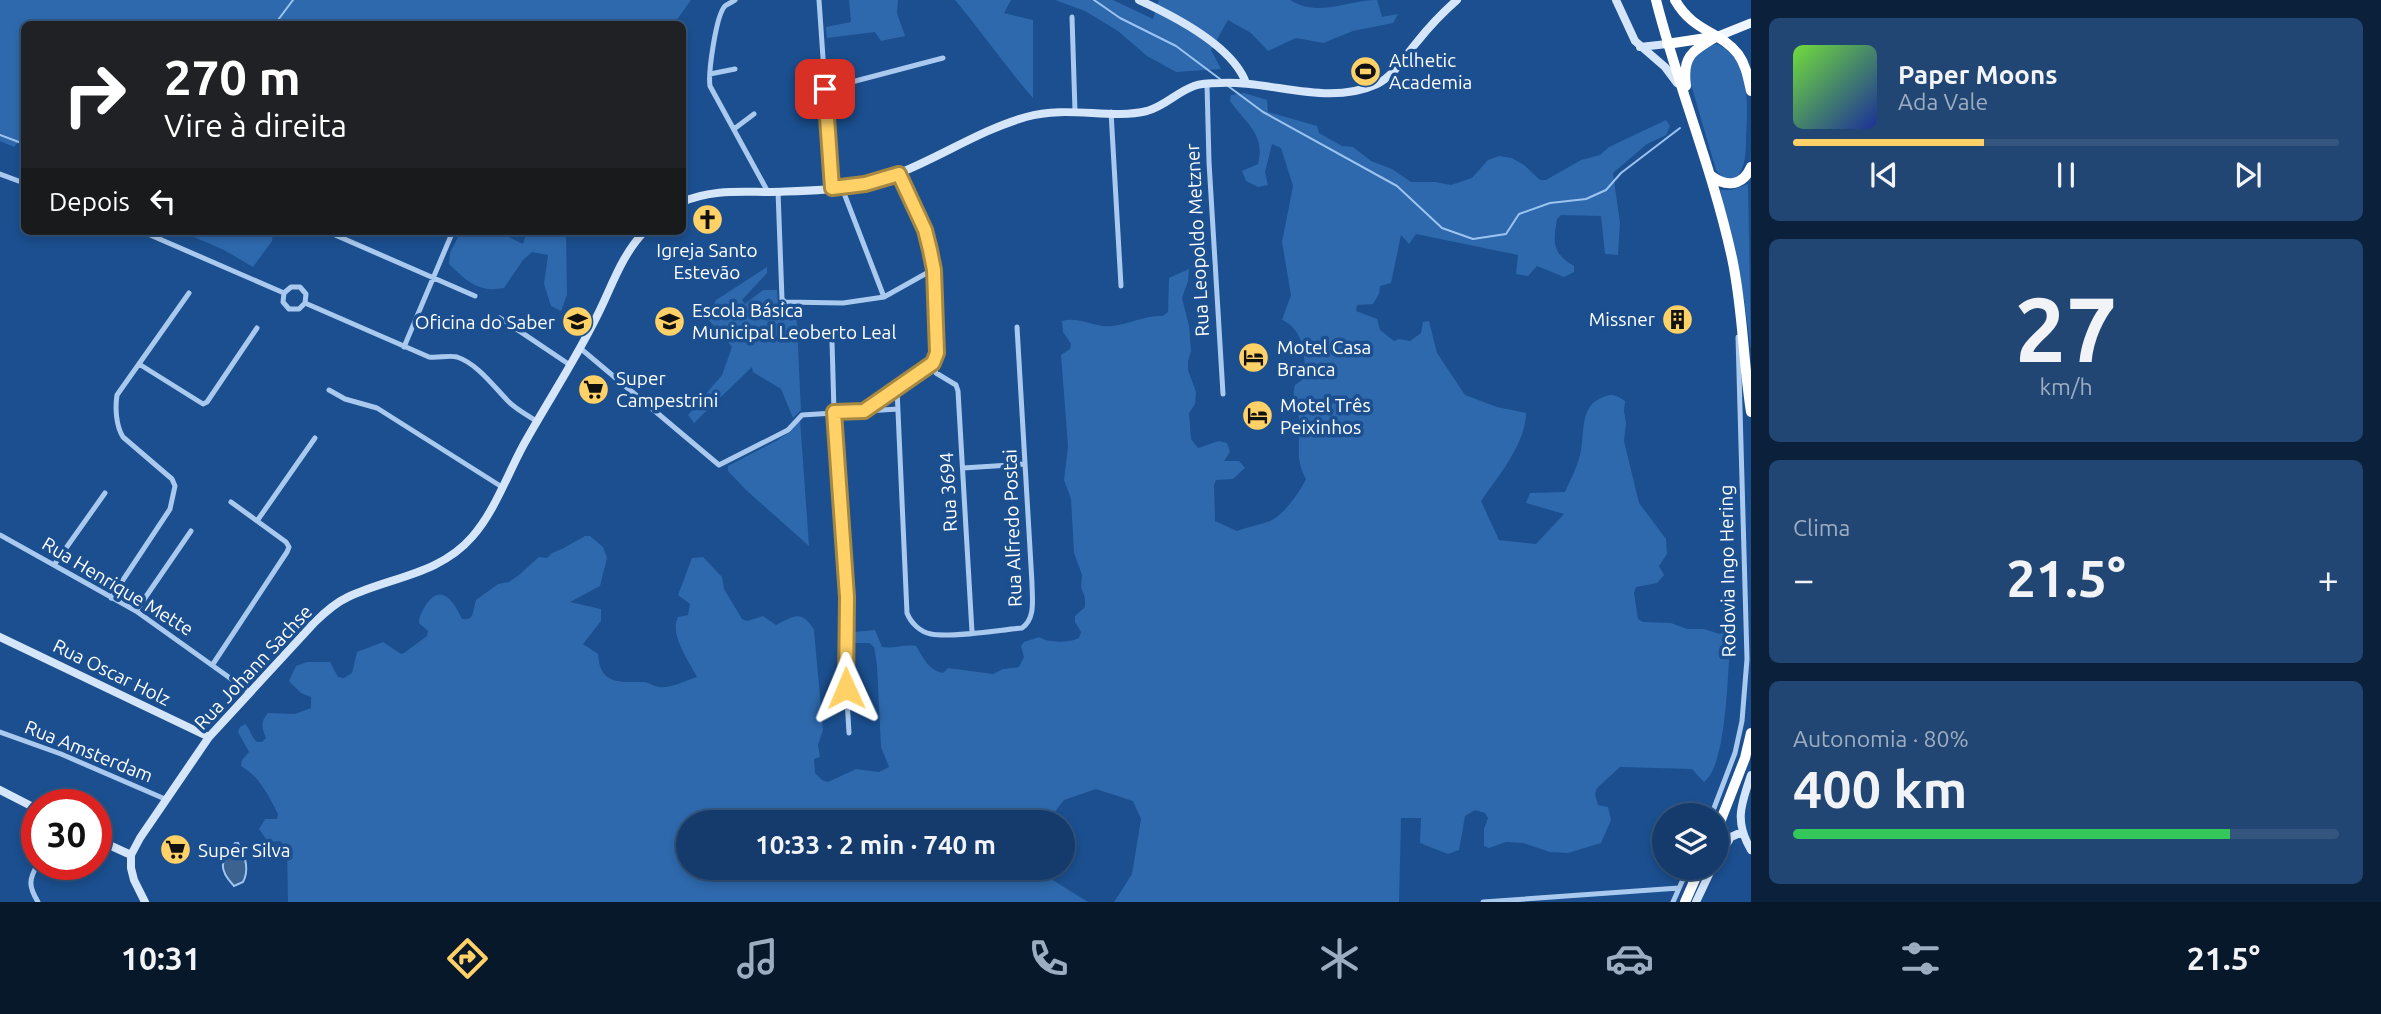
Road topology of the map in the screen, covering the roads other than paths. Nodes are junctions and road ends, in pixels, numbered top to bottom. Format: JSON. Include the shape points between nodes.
{"nodes":[{"id":1,"x":735,"y":0,"type":"edge"},
{"id":2,"x":819,"y":0,"type":"edge"},
{"id":3,"x":1139,"y":0,"type":"edge"},
{"id":4,"x":1457,"y":0,"type":"edge"},
{"id":5,"x":1616,"y":0,"type":"edge"},
{"id":6,"x":1656,"y":0,"type":"edge"},
{"id":7,"x":1675,"y":0,"type":"edge"},
{"id":8,"x":1072,"y":17,"type":"dead end"},
{"id":9,"x":1751,"y":23,"type":"edge"},
{"id":10,"x":1716,"y":37,"type":"junction"},
{"id":11,"x":1667,"y":44,"type":"junction"},
{"id":12,"x":1640,"y":47,"type":"junction"},
{"id":13,"x":943,"y":58,"type":"dead end"},
{"id":14,"x":735,"y":69,"type":"dead end"},
{"id":15,"x":710,"y":74,"type":"junction"},
{"id":16,"x":1246,"y":83,"type":"junction"},
{"id":17,"x":1207,"y":84,"type":"junction"},
{"id":18,"x":825,"y":89,"type":"junction"},
{"id":19,"x":1751,"y":91,"type":"edge"},
{"id":20,"x":1688,"y":101,"type":"junction"},
{"id":21,"x":1075,"y":111,"type":"junction"},
{"id":22,"x":1111,"y":112,"type":"junction"},
{"id":23,"x":754,"y":114,"type":"dead end"},
{"id":24,"x":734,"y":129,"type":"junction"},
{"id":25,"x":1751,"y":167,"type":"edge"},
{"id":26,"x":0,"y":174,"type":"edge"},
{"id":27,"x":899,"y":174,"type":"junction"},
{"id":28,"x":1710,"y":175,"type":"junction"},
{"id":29,"x":21,"y":182,"type":"edge"},
{"id":30,"x":832,"y":188,"type":"junction"},
{"id":31,"x":842,"y":188,"type":"junction"},
{"id":32,"x":778,"y":191,"type":"junction"},
{"id":33,"x":768,"y":192,"type":"junction"},
{"id":34,"x":686,"y":201,"type":"edge"},
{"id":35,"x":150,"y":235,"type":"edge"},
{"id":36,"x":335,"y":235,"type":"edge"},
{"id":37,"x":451,"y":235,"type":"edge"},
{"id":38,"x":642,"y":235,"type":"edge"},
{"id":39,"x":934,"y":270,"type":"junction"},
{"id":40,"x":433,"y":278,"type":"junction"},
{"id":41,"x":1121,"y":286,"type":"dead end"},
{"id":42,"x":188,"y":293,"type":"dead end"},
{"id":43,"x":284,"y":293,"type":"junction"},
{"id":44,"x":475,"y":296,"type":"dead end"},
{"id":45,"x":884,"y":297,"type":"junction"},
{"id":46,"x":305,"y":303,"type":"junction"},
{"id":47,"x":500,"y":318,"type":"dead end"},
{"id":48,"x":1738,"y":320,"type":"dead end"},
{"id":49,"x":1017,"y":327,"type":"dead end"},
{"id":50,"x":257,"y":328,"type":"dead end"},
{"id":51,"x":832,"y":341,"type":"dead end"},
{"id":52,"x":404,"y":347,"type":"junction"},
{"id":53,"x":580,"y":348,"type":"junction"},
{"id":54,"x":933,"y":363,"type":"junction"},
{"id":55,"x":139,"y":364,"type":"junction"},
{"id":56,"x":570,"y":365,"type":"junction"},
{"id":57,"x":897,"y":389,"type":"junction"},
{"id":58,"x":329,"y":390,"type":"dead end"},
{"id":59,"x":1223,"y":394,"type":"dead end"},
{"id":60,"x":898,"y":409,"type":"junction"},
{"id":61,"x":864,"y":411,"type":"junction"},
{"id":62,"x":834,"y":412,"type":"junction"},
{"id":63,"x":1751,"y":412,"type":"edge"},
{"id":64,"x":536,"y":421,"type":"junction"},
{"id":65,"x":315,"y":438,"type":"dead end"},
{"id":66,"x":1025,"y":464,"type":"junction"},
{"id":67,"x":963,"y":468,"type":"junction"},
{"id":68,"x":502,"y":487,"type":"junction"},
{"id":69,"x":105,"y":493,"type":"dead end"},
{"id":70,"x":231,"y":502,"type":"dead end"},
{"id":71,"x":257,"y":521,"type":"junction"},
{"id":72,"x":191,"y":531,"type":"dead end"},
{"id":73,"x":0,"y":535,"type":"edge"},
{"id":74,"x":54,"y":565,"type":"junction"},
{"id":75,"x":111,"y":598,"type":"junction"},
{"id":76,"x":136,"y":611,"type":"junction"},
{"id":77,"x":972,"y":632,"type":"junction"},
{"id":78,"x":0,"y":637,"type":"edge"},
{"id":79,"x":212,"y":664,"type":"junction"},
{"id":80,"x":251,"y":693,"type":"junction"},
{"id":81,"x":0,"y":732,"type":"edge"},
{"id":82,"x":849,"y":733,"type":"dead end"},
{"id":83,"x":1751,"y":733,"type":"edge"},
{"id":84,"x":209,"y":737,"type":"junction"},
{"id":85,"x":1750,"y":781,"type":"edge"},
{"id":86,"x":0,"y":790,"type":"edge"},
{"id":87,"x":165,"y":799,"type":"junction"},
{"id":88,"x":21,"y":801,"type":"edge"},
{"id":89,"x":1716,"y":803,"type":"edge"},
{"id":90,"x":1727,"y":803,"type":"edge"},
{"id":91,"x":1742,"y":832,"type":"junction"},
{"id":92,"x":1729,"y":840,"type":"edge"},
{"id":93,"x":112,"y":846,"type":"edge"},
{"id":94,"x":1751,"y":850,"type":"edge"},
{"id":95,"x":131,"y":855,"type":"junction"},
{"id":96,"x":29,"y":880,"type":"edge"},
{"id":97,"x":1683,"y":880,"type":"edge"},
{"id":98,"x":1695,"y":880,"type":"edge"},
{"id":99,"x":1705,"y":880,"type":"edge"},
{"id":100,"x":1679,"y":888,"type":"junction"},
{"id":101,"x":37,"y":902,"type":"edge"},
{"id":102,"x":145,"y":902,"type":"edge"},
{"id":103,"x":1483,"y":902,"type":"edge"},
{"id":104,"x":1673,"y":902,"type":"edge"},
{"id":105,"x":1685,"y":902,"type":"edge"},
{"id":106,"x":1696,"y":902,"type":"edge"}],
"edges":[{"from":1,"to":15,"type":"street","via":[[722,10]]},
{"from":2,"to":18,"type":"street"},
{"from":3,"to":16,"type":"street","via":[[1206,38],[1231,58]]},
{"from":4,"to":16,"type":"street","via":[[1380,83],[1350,92],[1321,93]]},
{"from":5,"to":12,"type":"street"},
{"from":6,"to":11,"type":"highway"},
{"from":7,"to":10,"type":"highway","via":[[1688,19]]},
{"from":8,"to":21,"type":"street"},
{"from":9,"to":10,"type":"main road"},
{"from":10,"to":11,"type":"highway"},
{"from":10,"to":19,"type":"highway","via":[[1744,64]]},
{"from":10,"to":20,"type":"highway","via":[[1691,53],[1686,62]]},
{"from":11,"to":12,"type":"street"},
{"from":11,"to":20,"type":"highway"},
{"from":12,"to":20,"type":"street","via":[[1671,74]]},
{"from":13,"to":18,"type":"street"},
{"from":14,"to":15,"type":"street"},
{"from":15,"to":24,"type":"street","via":[[710,86]]},
{"from":16,"to":17,"type":"street"},
{"from":17,"to":22,"type":"street","via":[[1194,86],[1150,110]]},
{"from":17,"to":59,"type":"street","name":"Rua Leopoldo Metzner"},
{"from":18,"to":30,"type":"street"},
{"from":20,"to":28,"type":"highway"},
{"from":21,"to":22,"type":"street"},
{"from":21,"to":27,"type":"street","via":[[1013,121]]},
{"from":22,"to":41,"type":"street"},
{"from":23,"to":24,"type":"street"},
{"from":24,"to":33,"type":"street"},
{"from":25,"to":28,"type":"highway","via":[[1743,179],[1731,184]]},
{"from":26,"to":29,"type":"street"},
{"from":27,"to":31,"type":"street"},
{"from":27,"to":39,"type":"street","via":[[925,230]]},
{"from":28,"to":63,"type":"highway","via":[[1739,290]]},
{"from":30,"to":31,"type":"street"},
{"from":30,"to":32,"type":"street"},
{"from":31,"to":45,"type":"street"},
{"from":32,"to":33,"type":"street"},
{"from":32,"to":45,"type":"street","via":[[783,301],[843,303]]},
{"from":33,"to":34,"type":"street","via":[[719,191]]},
{"from":35,"to":43,"type":"street"},
{"from":36,"to":40,"type":"street"},
{"from":37,"to":40,"type":"street"},
{"from":38,"to":53,"type":"street","name":"Rua Johann Sachse","via":[[629,251]]},
{"from":39,"to":45,"type":"street"},
{"from":39,"to":54,"type":"street","via":[[937,353]]},
{"from":40,"to":44,"type":"street"},
{"from":40,"to":52,"type":"street"},
{"from":42,"to":55,"type":"street"},
{"from":43,"to":46,"type":"street","via":[[283,302],[289,309],[299,309]]},
{"from":43,"to":46,"type":"street","via":[[291,286],[300,287],[306,294]]},
{"from":46,"to":52,"type":"street"},
{"from":47,"to":56,"type":"street"},
{"from":48,"to":89,"type":"street","name":"Rodovia Ingo Hering","via":[[1747,659],[1735,753]]},
{"from":49,"to":66,"type":"street","name":"Rua Alfredo Postai"},
{"from":50,"to":55,"type":"street","via":[[203,404]]},
{"from":51,"to":62,"type":"street"},
{"from":52,"to":64,"type":"street","via":[[429,358],[462,359]]},
{"from":53,"to":56,"type":"street","name":"Rua Johann Sachse"},
{"from":53,"to":62,"type":"street","via":[[719,465],[782,434],[799,416]]},
{"from":54,"to":57,"type":"street"},
{"from":54,"to":67,"type":"street","name":"Rua 3694","via":[[936,373],[958,391]]},
{"from":55,"to":75,"type":"street","via":[[117,395],[118,430],[176,486],[170,509]]},
{"from":56,"to":64,"type":"street","name":"Rua Johann Sachse"},
{"from":57,"to":60,"type":"street","name":"Rua Alfredo Postai"},
{"from":57,"to":61,"type":"street"},
{"from":58,"to":68,"type":"street","via":[[377,408]]},
{"from":60,"to":61,"type":"street"},
{"from":60,"to":77,"type":"street","name":"Rua Alfredo Postai","via":[[907,613],[916,626],[931,634]]},
{"from":61,"to":62,"type":"street"},
{"from":62,"to":82,"type":"street","via":[[847,597]]},
{"from":64,"to":68,"type":"street","name":"Rua Johann Sachse"},
{"from":65,"to":71,"type":"street"},
{"from":66,"to":67,"type":"street"},
{"from":66,"to":77,"type":"street","name":"Rua Alfredo Postai","via":[[1031,617],[1021,628]]},
{"from":67,"to":77,"type":"street","name":"Rua 3694"},
{"from":68,"to":80,"type":"street","name":"Rua Johann Sachse","via":[[481,525],[462,546],[419,573],[340,601]]},
{"from":69,"to":74,"type":"street"},
{"from":70,"to":71,"type":"street"},
{"from":71,"to":79,"type":"street","via":[[286,542],[288,552]]},
{"from":72,"to":76,"type":"street"},
{"from":73,"to":74,"type":"street","name":"Rua Henrique Mette"},
{"from":74,"to":75,"type":"street","name":"Rua Henrique Mette"},
{"from":75,"to":76,"type":"street","name":"Rua Henrique Mette"},
{"from":76,"to":79,"type":"street","name":"Rua Henrique Mette"},
{"from":78,"to":84,"type":"street","name":"Rua Oscar Holz"},
{"from":79,"to":80,"type":"street","name":"Rua Henrique Mette"},
{"from":80,"to":84,"type":"street","name":"Rua Johann Sachse"},
{"from":81,"to":87,"type":"street","name":"Rua Amsterdam"},
{"from":83,"to":90,"type":"highway"},
{"from":84,"to":87,"type":"street","name":"Rua Johann Sachse"},
{"from":85,"to":91,"type":"street","via":[[1740,814]]},
{"from":86,"to":88,"type":"street"},
{"from":87,"to":95,"type":"street","name":"Rua Johann Sachse"},
{"from":91,"to":92,"type":"street"},
{"from":91,"to":94,"type":"street"},
{"from":93,"to":95,"type":"street"},
{"from":95,"to":102,"type":"street","via":[[134,880]]},
{"from":96,"to":101,"type":"street"},
{"from":97,"to":100,"type":"street"},
{"from":98,"to":105,"type":"highway"},
{"from":99,"to":106,"type":"street"},
{"from":100,"to":103,"type":"street"},
{"from":100,"to":104,"type":"street"}]}
